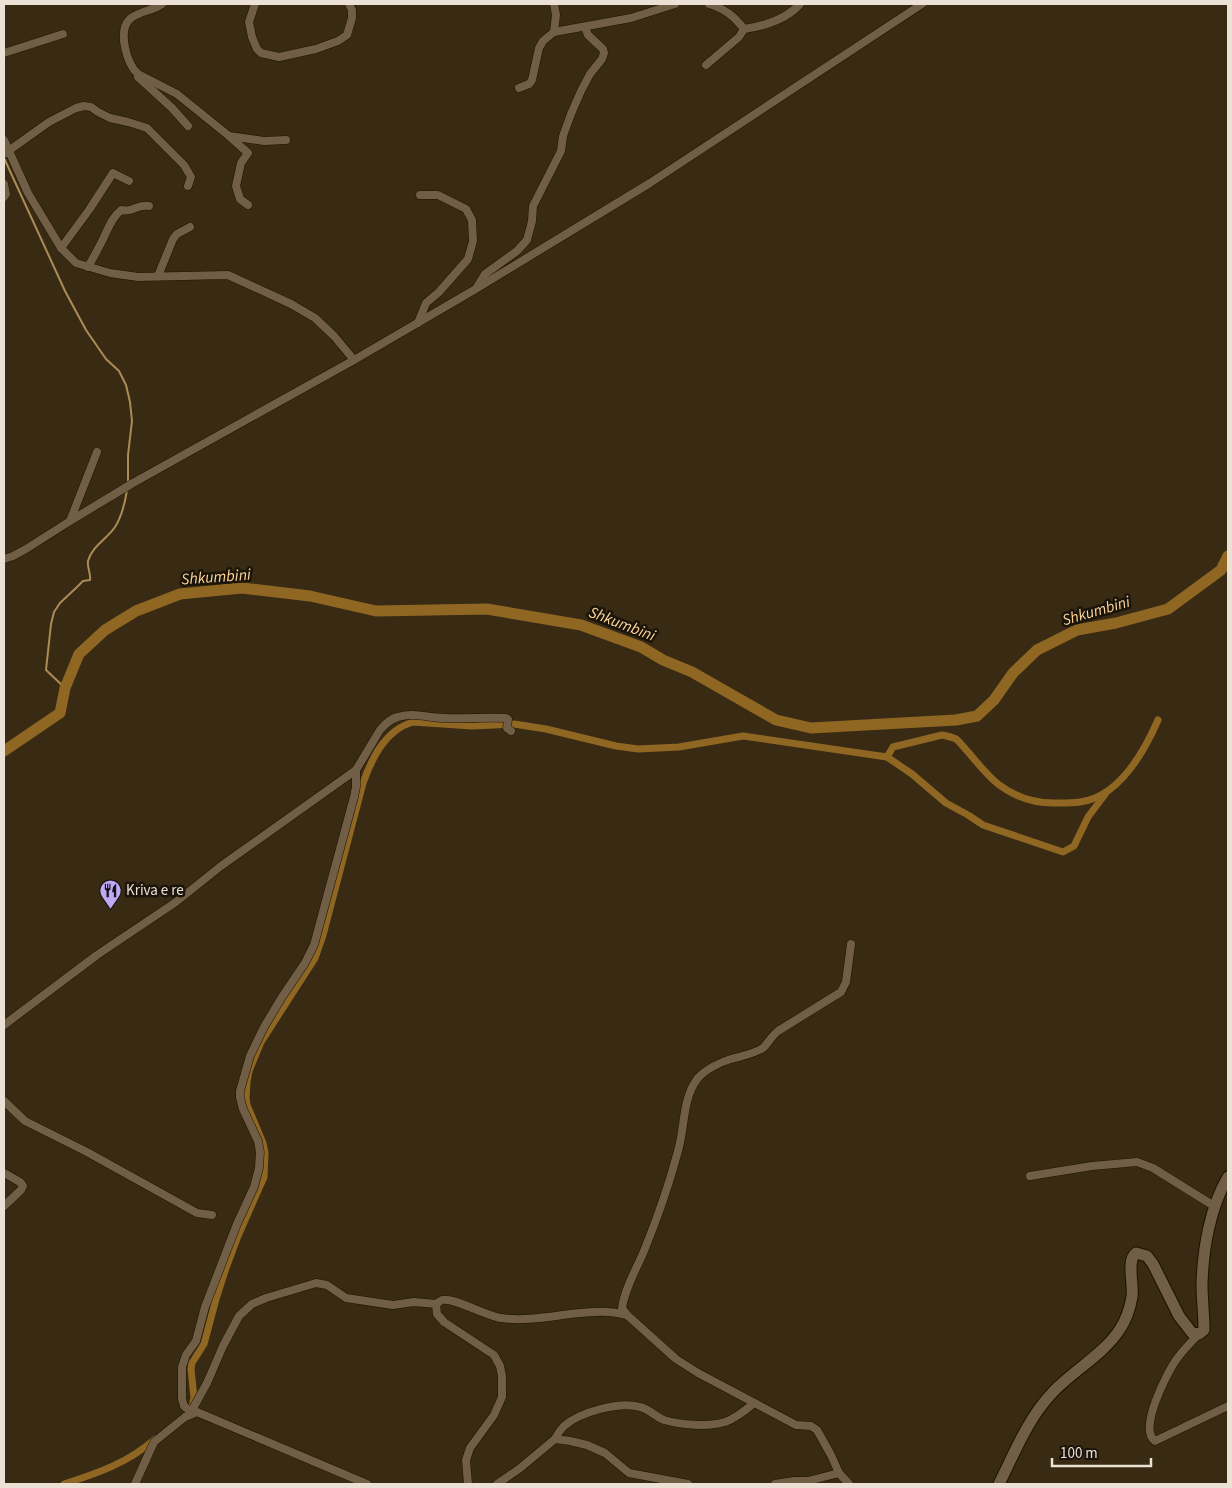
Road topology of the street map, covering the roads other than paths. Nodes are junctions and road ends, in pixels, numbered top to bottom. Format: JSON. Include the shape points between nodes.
{"nodes":[{"id":1,"x":162,"y":4,"type":"edge"},
{"id":2,"x":255,"y":4,"type":"edge"},
{"id":3,"x":349,"y":4,"type":"edge"},
{"id":4,"x":554,"y":4,"type":"edge"},
{"id":5,"x":675,"y":4,"type":"edge"},
{"id":6,"x":709,"y":4,"type":"edge"},
{"id":7,"x":800,"y":4,"type":"edge"},
{"id":8,"x":922,"y":4,"type":"edge"},
{"id":9,"x":585,"y":27,"type":"junction"},
{"id":10,"x":744,"y":29,"type":"junction"},
{"id":11,"x":554,"y":32,"type":"junction"},
{"id":12,"x":63,"y":34,"type":"dead end"},
{"id":13,"x":4,"y":53,"type":"edge"},
{"id":14,"x":706,"y":65,"type":"dead end"},
{"id":15,"x":134,"y":70,"type":"junction"},
{"id":16,"x":519,"y":88,"type":"dead end"},
{"id":17,"x":188,"y":126,"type":"dead end"},
{"id":18,"x":229,"y":136,"type":"junction"},
{"id":19,"x":4,"y":140,"type":"edge"},
{"id":20,"x":286,"y":140,"type":"dead end"},
{"id":21,"x":6,"y":153,"type":"edge"},
{"id":22,"x":129,"y":181,"type":"dead end"},
{"id":23,"x":4,"y":184,"type":"edge"},
{"id":24,"x":188,"y":186,"type":"dead end"},
{"id":25,"x":420,"y":194,"type":"dead end"},
{"id":26,"x":4,"y":197,"type":"edge"},
{"id":27,"x":248,"y":204,"type":"dead end"},
{"id":28,"x":149,"y":206,"type":"dead end"},
{"id":29,"x":190,"y":227,"type":"dead end"},
{"id":30,"x":61,"y":248,"type":"junction"},
{"id":31,"x":88,"y":267,"type":"junction"},
{"id":32,"x":158,"y":276,"type":"junction"},
{"id":33,"x":474,"y":290,"type":"junction"},
{"id":34,"x":418,"y":323,"type":"junction"},
{"id":35,"x":354,"y":360,"type":"junction"},
{"id":36,"x":97,"y":452,"type":"dead end"},
{"id":37,"x":70,"y":521,"type":"junction"},
{"id":38,"x":4,"y":559,"type":"edge"},
{"id":39,"x":508,"y":726,"type":"dead end"},
{"id":40,"x":356,"y":770,"type":"junction"},
{"id":41,"x":851,"y":944,"type":"dead end"},
{"id":42,"x":4,"y":1025,"type":"edge"},
{"id":43,"x":4,"y":1101,"type":"edge"},
{"id":44,"x":4,"y":1173,"type":"edge"},
{"id":45,"x":1030,"y":1176,"type":"dead end"},
{"id":46,"x":1228,"y":1177,"type":"edge"},
{"id":47,"x":4,"y":1206,"type":"edge"},
{"id":48,"x":1214,"y":1206,"type":"junction"},
{"id":49,"x":212,"y":1215,"type":"dead end"},
{"id":50,"x":436,"y":1304,"type":"junction"},
{"id":51,"x":627,"y":1315,"type":"junction"},
{"id":52,"x":1199,"y":1334,"type":"junction"},
{"id":53,"x":754,"y":1403,"type":"junction"},
{"id":54,"x":1228,"y":1406,"type":"edge"},
{"id":55,"x":189,"y":1411,"type":"junction"},
{"id":56,"x":555,"y":1439,"type":"junction"},
{"id":57,"x":839,"y":1473,"type":"junction"},
{"id":58,"x":135,"y":1484,"type":"edge"},
{"id":59,"x":366,"y":1484,"type":"edge"},
{"id":60,"x":468,"y":1484,"type":"edge"},
{"id":61,"x":497,"y":1484,"type":"edge"},
{"id":62,"x":688,"y":1484,"type":"edge"},
{"id":63,"x":775,"y":1484,"type":"edge"},
{"id":64,"x":849,"y":1484,"type":"edge"},
{"id":65,"x":999,"y":1484,"type":"edge"}],
"edges":[{"from":1,"to":15,"type":"street","via":[[143,11],[126,25],[125,52]]},
{"from":2,"to":3,"type":"street","via":[[249,22],[254,43],[261,53],[279,57],[316,49],[347,35],[352,18]]},
{"from":4,"to":11,"type":"street"},
{"from":5,"to":9,"type":"street","via":[[631,18]]},
{"from":6,"to":10,"type":"street","via":[[724,9]]},
{"from":7,"to":10,"type":"street","via":[[779,19]]},
{"from":8,"to":33,"type":"street","via":[[650,183]]},
{"from":9,"to":11,"type":"street"},
{"from":9,"to":33,"type":"street","via":[[604,53],[571,114],[561,151],[533,206],[527,240],[485,274]]},
{"from":10,"to":14,"type":"street"},
{"from":11,"to":16,"type":"street","via":[[539,48],[532,80]]},
{"from":12,"to":13,"type":"street"},
{"from":15,"to":17,"type":"street"},
{"from":15,"to":18,"type":"street","via":[[177,94]]},
{"from":18,"to":20,"type":"street","via":[[264,141]]},
{"from":18,"to":27,"type":"street","via":[[248,152],[241,163],[236,186],[240,199]]},
{"from":19,"to":21,"type":"street"},
{"from":21,"to":24,"type":"street","via":[[49,122],[76,108],[92,107],[110,118],[147,128],[184,164],[191,177]]},
{"from":21,"to":30,"type":"street"},
{"from":22,"to":30,"type":"street","via":[[113,173]]},
{"from":23,"to":26,"type":"street"},
{"from":25,"to":34,"type":"street","via":[[438,195],[466,208],[472,220],[473,241],[468,259],[426,303]]},
{"from":28,"to":31,"type":"street","via":[[141,205],[116,214]]},
{"from":29,"to":32,"type":"street","via":[[173,239]]},
{"from":30,"to":31,"type":"street","via":[[76,263]]},
{"from":31,"to":32,"type":"street","via":[[138,277]]},
{"from":32,"to":35,"type":"street","via":[[228,275],[315,318]]},
{"from":33,"to":34,"type":"street"},
{"from":34,"to":35,"type":"street"},
{"from":35,"to":37,"type":"street"},
{"from":36,"to":37,"type":"street"},
{"from":37,"to":38,"type":"street"},
{"from":39,"to":40,"type":"street","via":[[506,718],[396,717],[384,725]]},
{"from":40,"to":42,"type":"street"},
{"from":40,"to":55,"type":"street","via":[[354,796],[314,945],[264,1027],[250,1056],[240,1091],[243,1109],[258,1141],[259,1168],[254,1188],[205,1307],[196,1341],[182,1367],[182,1399]]},
{"from":41,"to":51,"type":"street","via":[[846,982],[841,992],[778,1031],[764,1047],[729,1060],[698,1078],[689,1094],[681,1139],[662,1201],[624,1296],[622,1308]]},
{"from":43,"to":49,"type":"street","via":[[31,1124],[197,1213]]},
{"from":44,"to":47,"type":"street","via":[[23,1186]]},
{"from":45,"to":48,"type":"street","via":[[1137,1162],[1153,1168]]},
{"from":46,"to":48,"type":"street"},
{"from":48,"to":52,"type":"street","via":[[1203,1269],[1204,1330]]},
{"from":50,"to":51,"type":"street","via":[[443,1300],[456,1302],[508,1319],[590,1312]]},
{"from":50,"to":55,"type":"street","via":[[414,1302],[393,1305],[346,1298],[327,1285],[316,1283],[252,1304],[239,1316],[207,1383]]},
{"from":50,"to":60,"type":"street","via":[[437,1314],[444,1322],[494,1355],[502,1376],[502,1397],[466,1460]]},
{"from":51,"to":53,"type":"street","via":[[676,1359]]},
{"from":52,"to":54,"type":"street","via":[[1176,1360],[1161,1388],[1152,1412],[1150,1436],[1155,1441]]},
{"from":52,"to":65,"type":"street","via":[[1192,1333],[1185,1324],[1147,1256],[1136,1253],[1132,1256],[1132,1297],[1119,1331],[1052,1392],[1037,1411]]},
{"from":53,"to":56,"type":"street","via":[[726,1422],[713,1424],[674,1423],[642,1407],[613,1407],[588,1412],[563,1427]]},
{"from":53,"to":57,"type":"street","via":[[796,1425],[811,1426],[817,1430]]},
{"from":55,"to":58,"type":"street","via":[[154,1442]]},
{"from":55,"to":59,"type":"street"},
{"from":56,"to":61,"type":"street"},
{"from":56,"to":62,"type":"street","via":[[586,1445],[605,1453],[629,1472]]},
{"from":57,"to":63,"type":"street","via":[[808,1481]]},
{"from":57,"to":64,"type":"street"}]}
